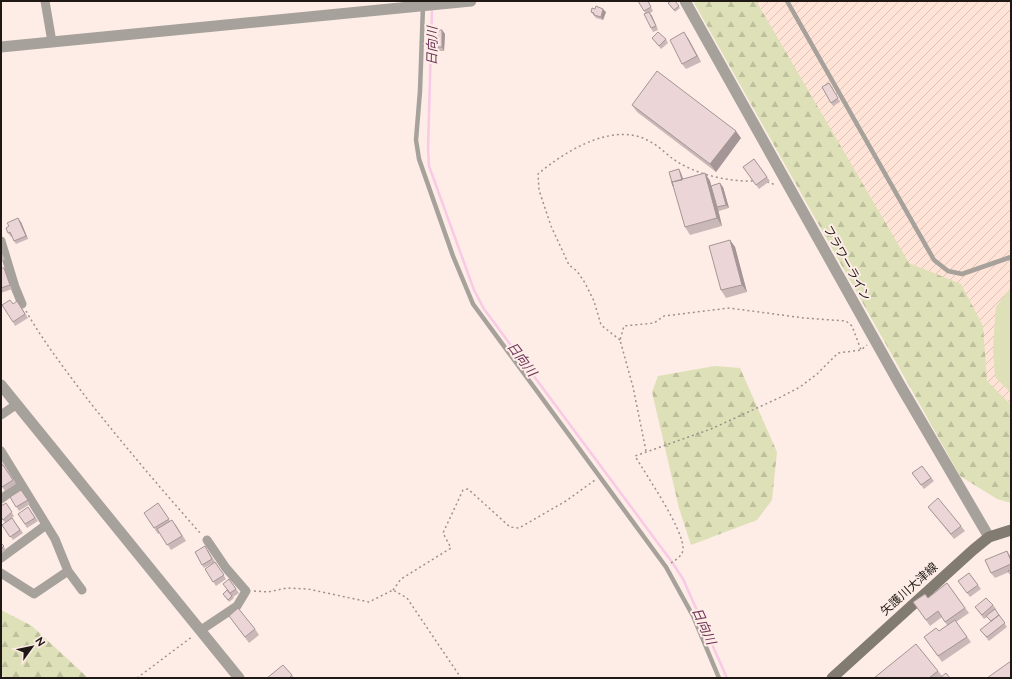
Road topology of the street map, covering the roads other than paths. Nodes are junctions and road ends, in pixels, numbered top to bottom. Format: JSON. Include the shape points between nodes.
{"nodes":[{"id":1,"x":45,"y":1,"type":"edge"},
{"id":2,"x":471,"y":1,"type":"edge"},
{"id":3,"x":685,"y":1,"type":"edge"},
{"id":4,"x":787,"y":1,"type":"edge"},
{"id":5,"x":420,"y":4,"type":"edge"},
{"id":6,"x":52,"y":42,"type":"junction"},
{"id":7,"x":1,"y":47,"type":"edge"},
{"id":8,"x":1,"y":241,"type":"edge"},
{"id":9,"x":1011,"y":257,"type":"edge"},
{"id":10,"x":22,"y":304,"type":"road end"},
{"id":11,"x":1,"y":385,"type":"edge"},
{"id":12,"x":16,"y":404,"type":"junction"},
{"id":13,"x":1,"y":414,"type":"edge"},
{"id":14,"x":1,"y":451,"type":"edge"},
{"id":15,"x":21,"y":484,"type":"junction"},
{"id":16,"x":1,"y":499,"type":"edge"},
{"id":17,"x":46,"y":524,"type":"junction"},
{"id":18,"x":1011,"y":530,"type":"edge"},
{"id":19,"x":989,"y":537,"type":"junction"},
{"id":20,"x":207,"y":540,"type":"road end"},
{"id":21,"x":1,"y":558,"type":"edge"},
{"id":22,"x":68,"y":571,"type":"junction"},
{"id":23,"x":1,"y":573,"type":"edge"},
{"id":24,"x":82,"y":590,"type":"dead end"},
{"id":25,"x":200,"y":630,"type":"junction"},
{"id":26,"x":239,"y":678,"type":"edge"},
{"id":27,"x":719,"y":678,"type":"edge"},
{"id":28,"x":832,"y":678,"type":"edge"}],
"edges":[{"from":1,"to":6,"type":"street"},
{"from":2,"to":5,"type":"street"},
{"from":3,"to":19,"type":"street","name":"フラワーライン","via":[[900,385]]},
{"from":4,"to":9,"type":"lane","via":[[934,260],[948,271],[962,274]]},
{"from":5,"to":6,"type":"street"},
{"from":5,"to":27,"type":"lane","via":[[420,91],[416,140],[419,159],[473,304],[666,567],[693,616]]},
{"from":6,"to":7,"type":"street"},
{"from":8,"to":10,"type":"street","via":[[14,287]]},
{"from":11,"to":12,"type":"street"},
{"from":12,"to":13,"type":"street"},
{"from":12,"to":25,"type":"street"},
{"from":14,"to":15,"type":"street"},
{"from":15,"to":16,"type":"street"},
{"from":15,"to":17,"type":"street"},
{"from":17,"to":21,"type":"street"},
{"from":17,"to":22,"type":"street"},
{"from":18,"to":19,"type":"main road","name":"矢護川大津線"},
{"from":19,"to":28,"type":"main road","name":"矢護川大津線"},
{"from":20,"to":25,"type":"street","via":[[246,591],[237,606]]},
{"from":22,"to":23,"type":"street","via":[[34,594]]},
{"from":22,"to":24,"type":"street"},
{"from":25,"to":26,"type":"street"}]}
